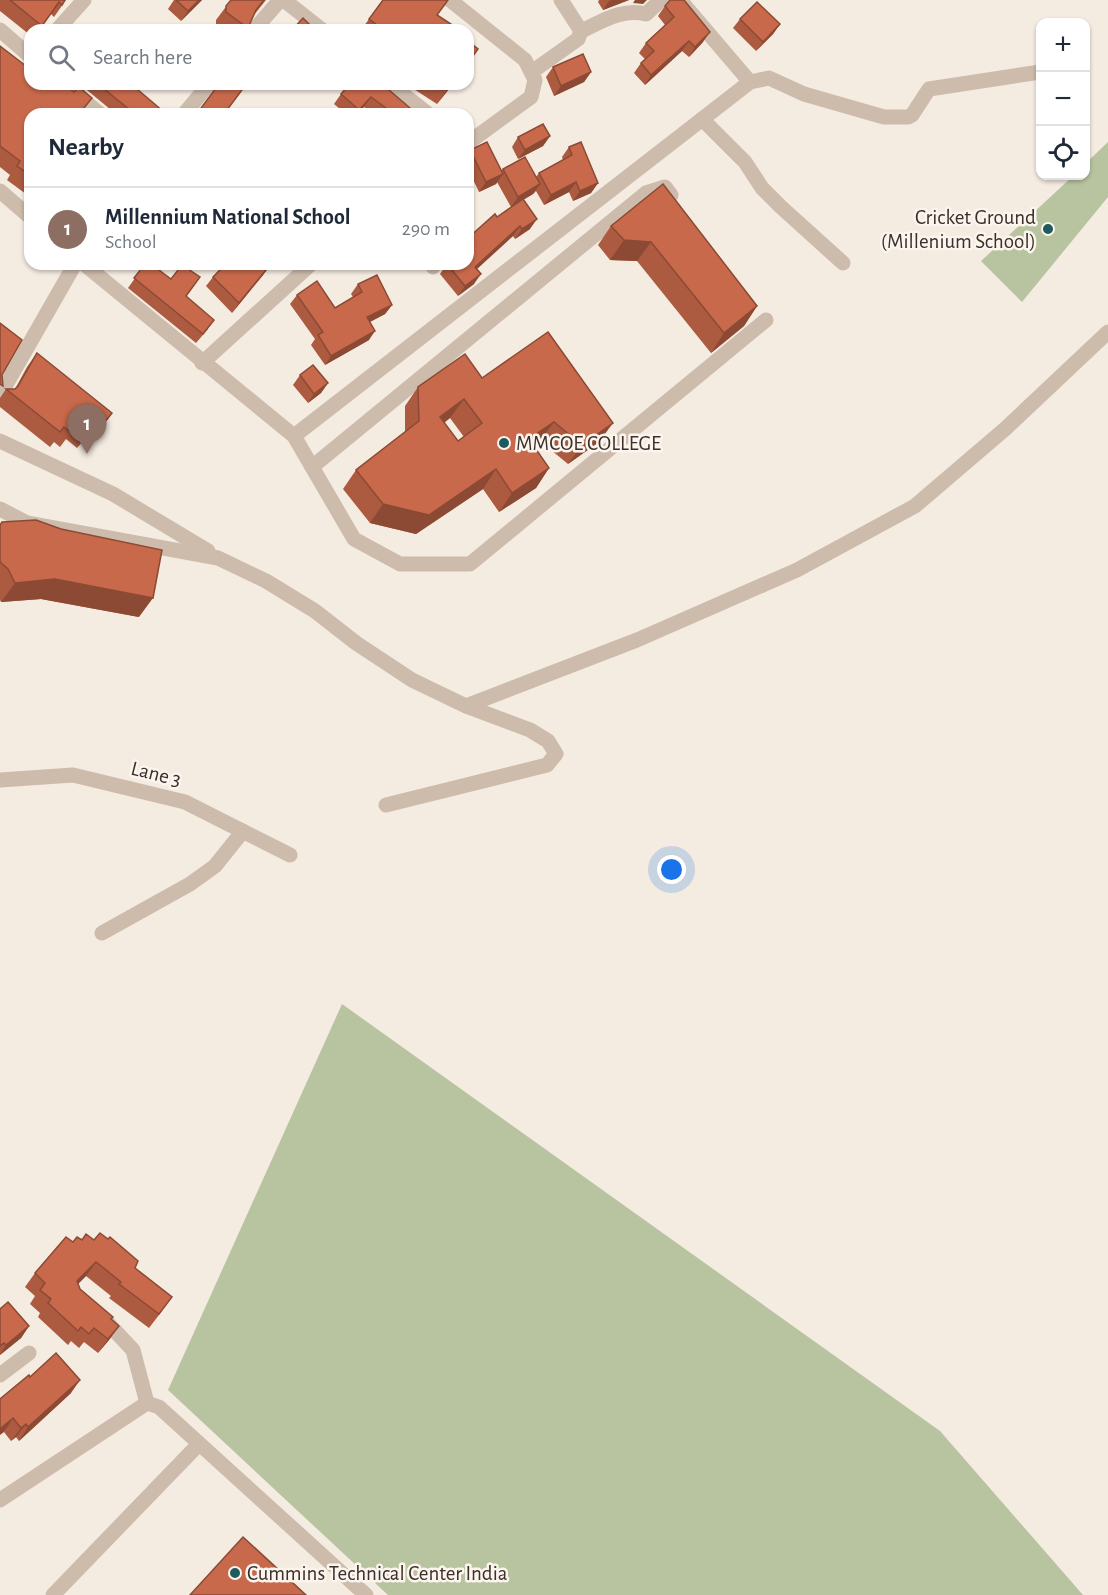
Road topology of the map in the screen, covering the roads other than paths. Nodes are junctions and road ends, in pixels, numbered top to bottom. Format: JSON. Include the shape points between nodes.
{"nodes":[{"id":1,"x":84,"y":0,"type":"edge"},
{"id":2,"x":280,"y":0,"type":"edge"},
{"id":3,"x":284,"y":0,"type":"edge"},
{"id":4,"x":450,"y":0,"type":"edge"},
{"id":5,"x":561,"y":0,"type":"edge"},
{"id":6,"x":661,"y":0,"type":"edge"},
{"id":7,"x":680,"y":0,"type":"edge"},
{"id":8,"x":62,"y":24,"type":"edge"},
{"id":9,"x":259,"y":24,"type":"edge"},
{"id":10,"x":314,"y":24,"type":"edge"},
{"id":11,"x":0,"y":30,"type":"edge"},
{"id":12,"x":581,"y":31,"type":"junction"},
{"id":13,"x":24,"y":51,"type":"edge"},
{"id":14,"x":532,"y":71,"type":"junction"},
{"id":15,"x":1036,"y":73,"type":"edge"},
{"id":16,"x":750,"y":82,"type":"junction"},
{"id":17,"x":70,"y":90,"type":"edge"},
{"id":18,"x":204,"y":90,"type":"edge"},
{"id":19,"x":398,"y":90,"type":"edge"},
{"id":20,"x":93,"y":108,"type":"edge"},
{"id":21,"x":189,"y":108,"type":"edge"},
{"id":22,"x":420,"y":108,"type":"edge"},
{"id":23,"x":702,"y":119,"type":"junction"},
{"id":24,"x":474,"y":139,"type":"edge"},
{"id":25,"x":0,"y":190,"type":"edge"},
{"id":26,"x":679,"y":205,"type":"edge"},
{"id":27,"x":24,"y":212,"type":"edge"},
{"id":28,"x":843,"y":263,"type":"dead end"},
{"id":29,"x":72,"y":270,"type":"edge"},
{"id":30,"x":91,"y":270,"type":"edge"},
{"id":31,"x":297,"y":270,"type":"edge"},
{"id":32,"x":766,"y":320,"type":"dead end"},
{"id":33,"x":1108,"y":332,"type":"edge"},
{"id":34,"x":202,"y":363,"type":"junction"},
{"id":35,"x":0,"y":395,"type":"edge"},
{"id":36,"x":294,"y":436,"type":"junction"},
{"id":37,"x":0,"y":441,"type":"edge"},
{"id":38,"x":312,"y":467,"type":"junction"},
{"id":39,"x":0,"y":509,"type":"edge"},
{"id":40,"x":218,"y":558,"type":"junction"},
{"id":41,"x":466,"y":706,"type":"junction"},
{"id":42,"x":0,"y":780,"type":"edge"},
{"id":43,"x":386,"y":805,"type":"dead end"},
{"id":44,"x":243,"y":831,"type":"junction"},
{"id":45,"x":290,"y":855,"type":"dead end"},
{"id":46,"x":102,"y":933,"type":"dead end"},
{"id":47,"x":86,"y":1304,"type":"edge"},
{"id":48,"x":29,"y":1353,"type":"dead end"},
{"id":49,"x":0,"y":1375,"type":"edge"},
{"id":50,"x":147,"y":1403,"type":"junction"},
{"id":51,"x":199,"y":1444,"type":"junction"},
{"id":52,"x":0,"y":1500,"type":"edge"},
{"id":53,"x":53,"y":1595,"type":"edge"},
{"id":54,"x":366,"y":1595,"type":"edge"}],
"edges":[{"from":1,"to":8,"type":"street"},
{"from":2,"to":9,"type":"street"},
{"from":3,"to":10,"type":"street"},
{"from":4,"to":14,"type":"street","via":[[525,60]]},
{"from":5,"to":12,"type":"street"},
{"from":6,"to":12,"type":"street","via":[[646,14],[620,13]]},
{"from":7,"to":16,"type":"street"},
{"from":11,"to":13,"type":"street"},
{"from":12,"to":14,"type":"street","via":[[578,39]]},
{"from":14,"to":24,"type":"street","via":[[535,80],[531,97]]},
{"from":15,"to":16,"type":"street","via":[[929,89],[912,115],[893,118],[804,94],[776,79]]},
{"from":16,"to":23,"type":"street"},
{"from":17,"to":20,"type":"street"},
{"from":18,"to":21,"type":"street"},
{"from":19,"to":22,"type":"street"},
{"from":23,"to":28,"type":"street","via":[[745,162],[762,188]]},
{"from":23,"to":36,"type":"street"},
{"from":25,"to":27,"type":"street"},
{"from":26,"to":38,"type":"street","via":[[665,187],[646,193]]},
{"from":29,"to":35,"type":"street"},
{"from":30,"to":34,"type":"street"},
{"from":31,"to":34,"type":"street"},
{"from":32,"to":38,"type":"street","via":[[470,564],[400,564],[354,539]]},
{"from":33,"to":41,"type":"street","via":[[1005,429],[915,506],[797,570],[637,640]]},
{"from":34,"to":36,"type":"street"},
{"from":36,"to":38,"type":"street"},
{"from":37,"to":40,"type":"street","via":[[113,494]]},
{"from":39,"to":40,"type":"street","via":[[27,523]]},
{"from":40,"to":41,"type":"street","via":[[315,610],[412,680]]},
{"from":41,"to":43,"type":"street","via":[[530,730],[548,741],[556,754],[547,765]]},
{"from":42,"to":44,"type":"street","name":"Lane 3","via":[[73,775],[185,802]]},
{"from":44,"to":45,"type":"street","name":"Lane 3"},
{"from":44,"to":46,"type":"street","via":[[215,866]]},
{"from":47,"to":50,"type":"street","via":[[133,1350]]},
{"from":48,"to":49,"type":"street"},
{"from":50,"to":51,"type":"street","via":[[159,1407]]},
{"from":50,"to":52,"type":"street"},
{"from":51,"to":53,"type":"street"},
{"from":51,"to":54,"type":"street"}]}
